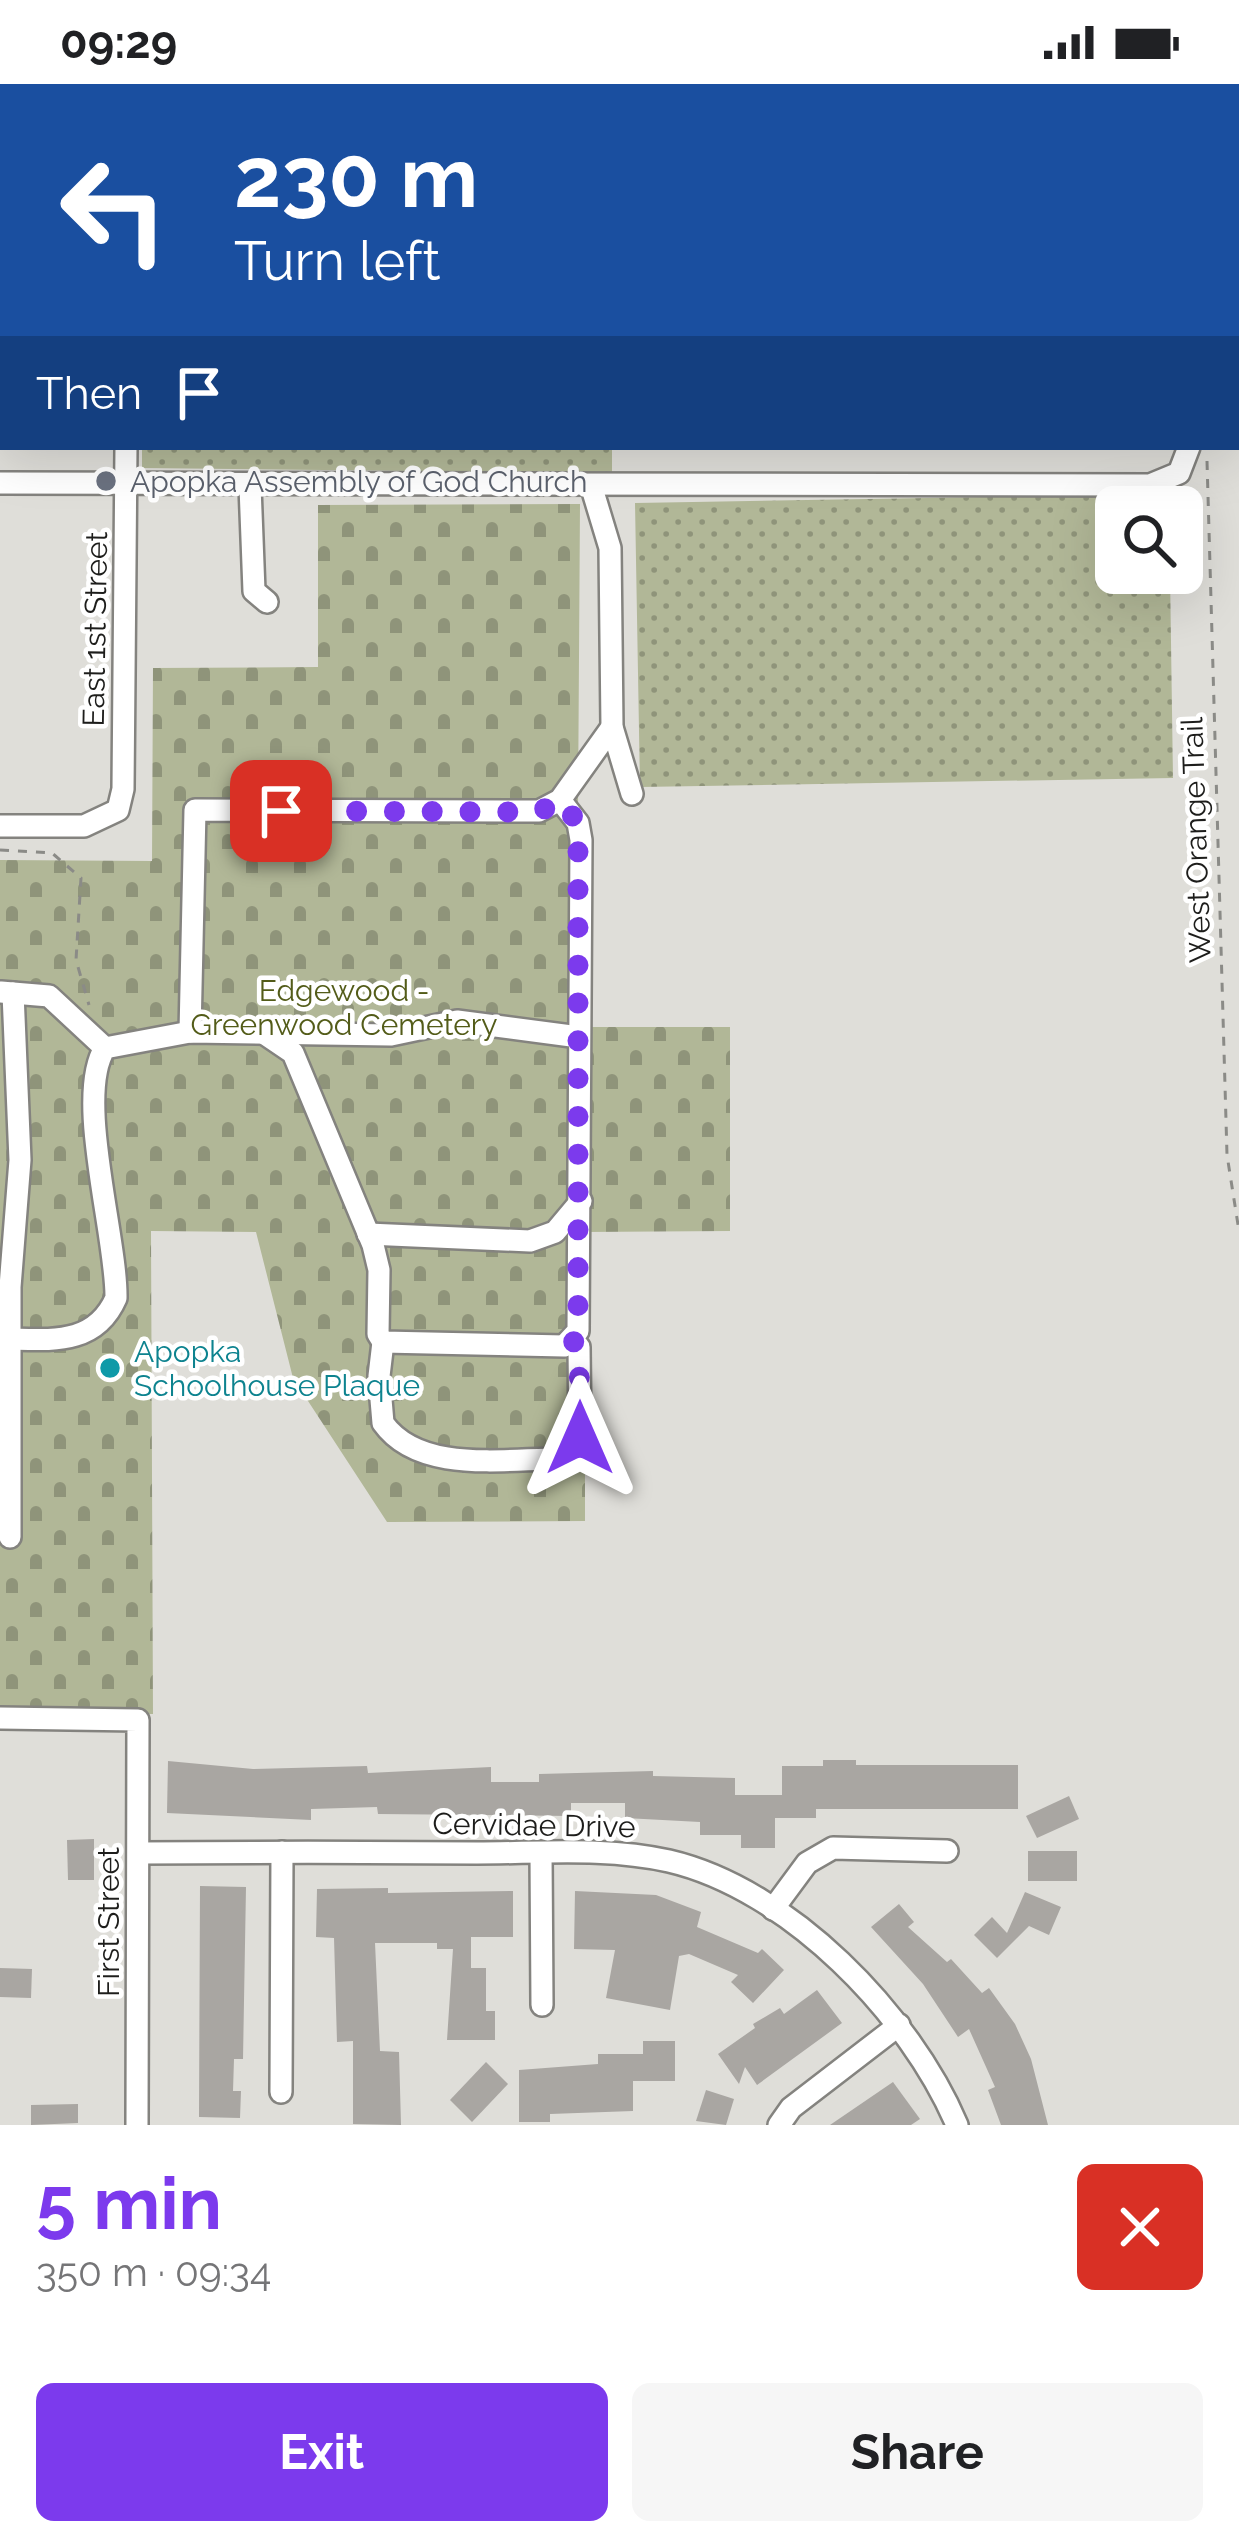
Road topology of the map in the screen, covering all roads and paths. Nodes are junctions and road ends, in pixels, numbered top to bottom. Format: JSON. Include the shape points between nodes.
{"nodes":[{"id":1,"x":127,"y":450,"type":"edge"},
{"id":2,"x":1188,"y":450,"type":"edge"},
{"id":3,"x":1207,"y":450,"type":"edge"},
{"id":4,"x":0,"y":483,"type":"edge"},
{"id":5,"x":591,"y":485,"type":"junction"},
{"id":6,"x":127,"y":486,"type":"junction"},
{"id":7,"x":250,"y":486,"type":"junction"},
{"id":8,"x":267,"y":602,"type":"dead end"},
{"id":9,"x":612,"y":727,"type":"junction"},
{"id":10,"x":632,"y":794,"type":"dead end"},
{"id":11,"x":560,"y":800,"type":"junction"},
{"id":12,"x":0,"y":826,"type":"edge"},
{"id":13,"x":0,"y":850,"type":"edge"},
{"id":14,"x":6,"y":992,"type":"edge"},
{"id":15,"x":90,"y":1007,"type":"dead end"},
{"id":16,"x":190,"y":1032,"type":"junction"},
{"id":17,"x":265,"y":1034,"type":"junction"},
{"id":18,"x":579,"y":1037,"type":"junction"},
{"id":19,"x":105,"y":1048,"type":"junction"},
{"id":20,"x":581,"y":1201,"type":"junction"},
{"id":21,"x":1239,"y":1232,"type":"edge"},
{"id":22,"x":368,"y":1234,"type":"junction"},
{"id":23,"x":5,"y":1339,"type":"edge"},
{"id":24,"x":573,"y":1341,"type":"junction"},
{"id":25,"x":383,"y":1342,"type":"junction"},
{"id":26,"x":10,"y":1537,"type":"dead end"},
{"id":27,"x":0,"y":1718,"type":"edge"},
{"id":28,"x":947,"y":1851,"type":"dead end"},
{"id":29,"x":283,"y":1852,"type":"junction"},
{"id":30,"x":139,"y":1853,"type":"junction"},
{"id":31,"x":541,"y":1853,"type":"junction"},
{"id":32,"x":773,"y":1909,"type":"junction"},
{"id":33,"x":542,"y":2005,"type":"dead end"},
{"id":34,"x":899,"y":2026,"type":"junction"},
{"id":35,"x":281,"y":2092,"type":"dead end"},
{"id":36,"x":137,"y":2125,"type":"edge"},
{"id":37,"x":779,"y":2125,"type":"edge"},
{"id":38,"x":957,"y":2125,"type":"edge"}],
"edges":[{"from":1,"to":6,"type":"street","name":"East 1st Street"},
{"from":2,"to":5,"type":"street","via":[[1179,473],[1150,485]]},
{"from":3,"to":21,"type":"path","name":"West Orange Trail","via":[[1227,1155]]},
{"from":4,"to":6,"type":"street"},
{"from":5,"to":7,"type":"street"},
{"from":5,"to":9,"type":"street","via":[[610,548]]},
{"from":6,"to":7,"type":"street"},
{"from":6,"to":12,"type":"street","name":"East 1st Street","via":[[118,810],[84,826]]},
{"from":7,"to":8,"type":"street","via":[[254,590]]},
{"from":9,"to":10,"type":"street"},
{"from":9,"to":11,"type":"street"},
{"from":11,"to":16,"type":"street","via":[[539,812],[195,810]]},
{"from":11,"to":18,"type":"street","via":[[581,840]]},
{"from":13,"to":15,"type":"path","via":[[52,854],[82,878],[76,960]]},
{"from":14,"to":19,"type":"street","via":[[49,996]]},
{"from":14,"to":23,"type":"street","via":[[20,1160]]},
{"from":16,"to":17,"type":"street"},
{"from":16,"to":19,"type":"street"},
{"from":17,"to":18,"type":"street","via":[[391,1035],[457,1021]]},
{"from":17,"to":22,"type":"street","via":[[293,1053]]},
{"from":18,"to":20,"type":"street"},
{"from":19,"to":23,"type":"street","via":[[96,1061],[95,1123],[116,1298],[108,1317],[75,1339]]},
{"from":20,"to":22,"type":"street","via":[[556,1232],[530,1241]]},
{"from":20,"to":24,"type":"street"},
{"from":22,"to":25,"type":"street"},
{"from":23,"to":26,"type":"street"},
{"from":24,"to":25,"type":"street"},
{"from":24,"to":25,"type":"street","via":[[580,1438],[565,1460],[433,1456],[411,1448],[383,1423]]},
{"from":27,"to":30,"type":"street","name":"First Street","via":[[138,1720]]},
{"from":28,"to":32,"type":"street","via":[[832,1849],[807,1863]]},
{"from":29,"to":30,"type":"street","name":"Cervidae Drive"},
{"from":29,"to":31,"type":"street","name":"Cervidae Drive"},
{"from":29,"to":35,"type":"street"},
{"from":30,"to":36,"type":"street","name":"First Street"},
{"from":31,"to":32,"type":"street","name":"Cervidae Drive","via":[[614,1851],[672,1862]]},
{"from":31,"to":33,"type":"street"},
{"from":32,"to":34,"type":"street","name":"Cervidae Drive"},
{"from":34,"to":37,"type":"street"},
{"from":34,"to":38,"type":"street","name":"Cervidae Drive","via":[[940,2084]]}]}
